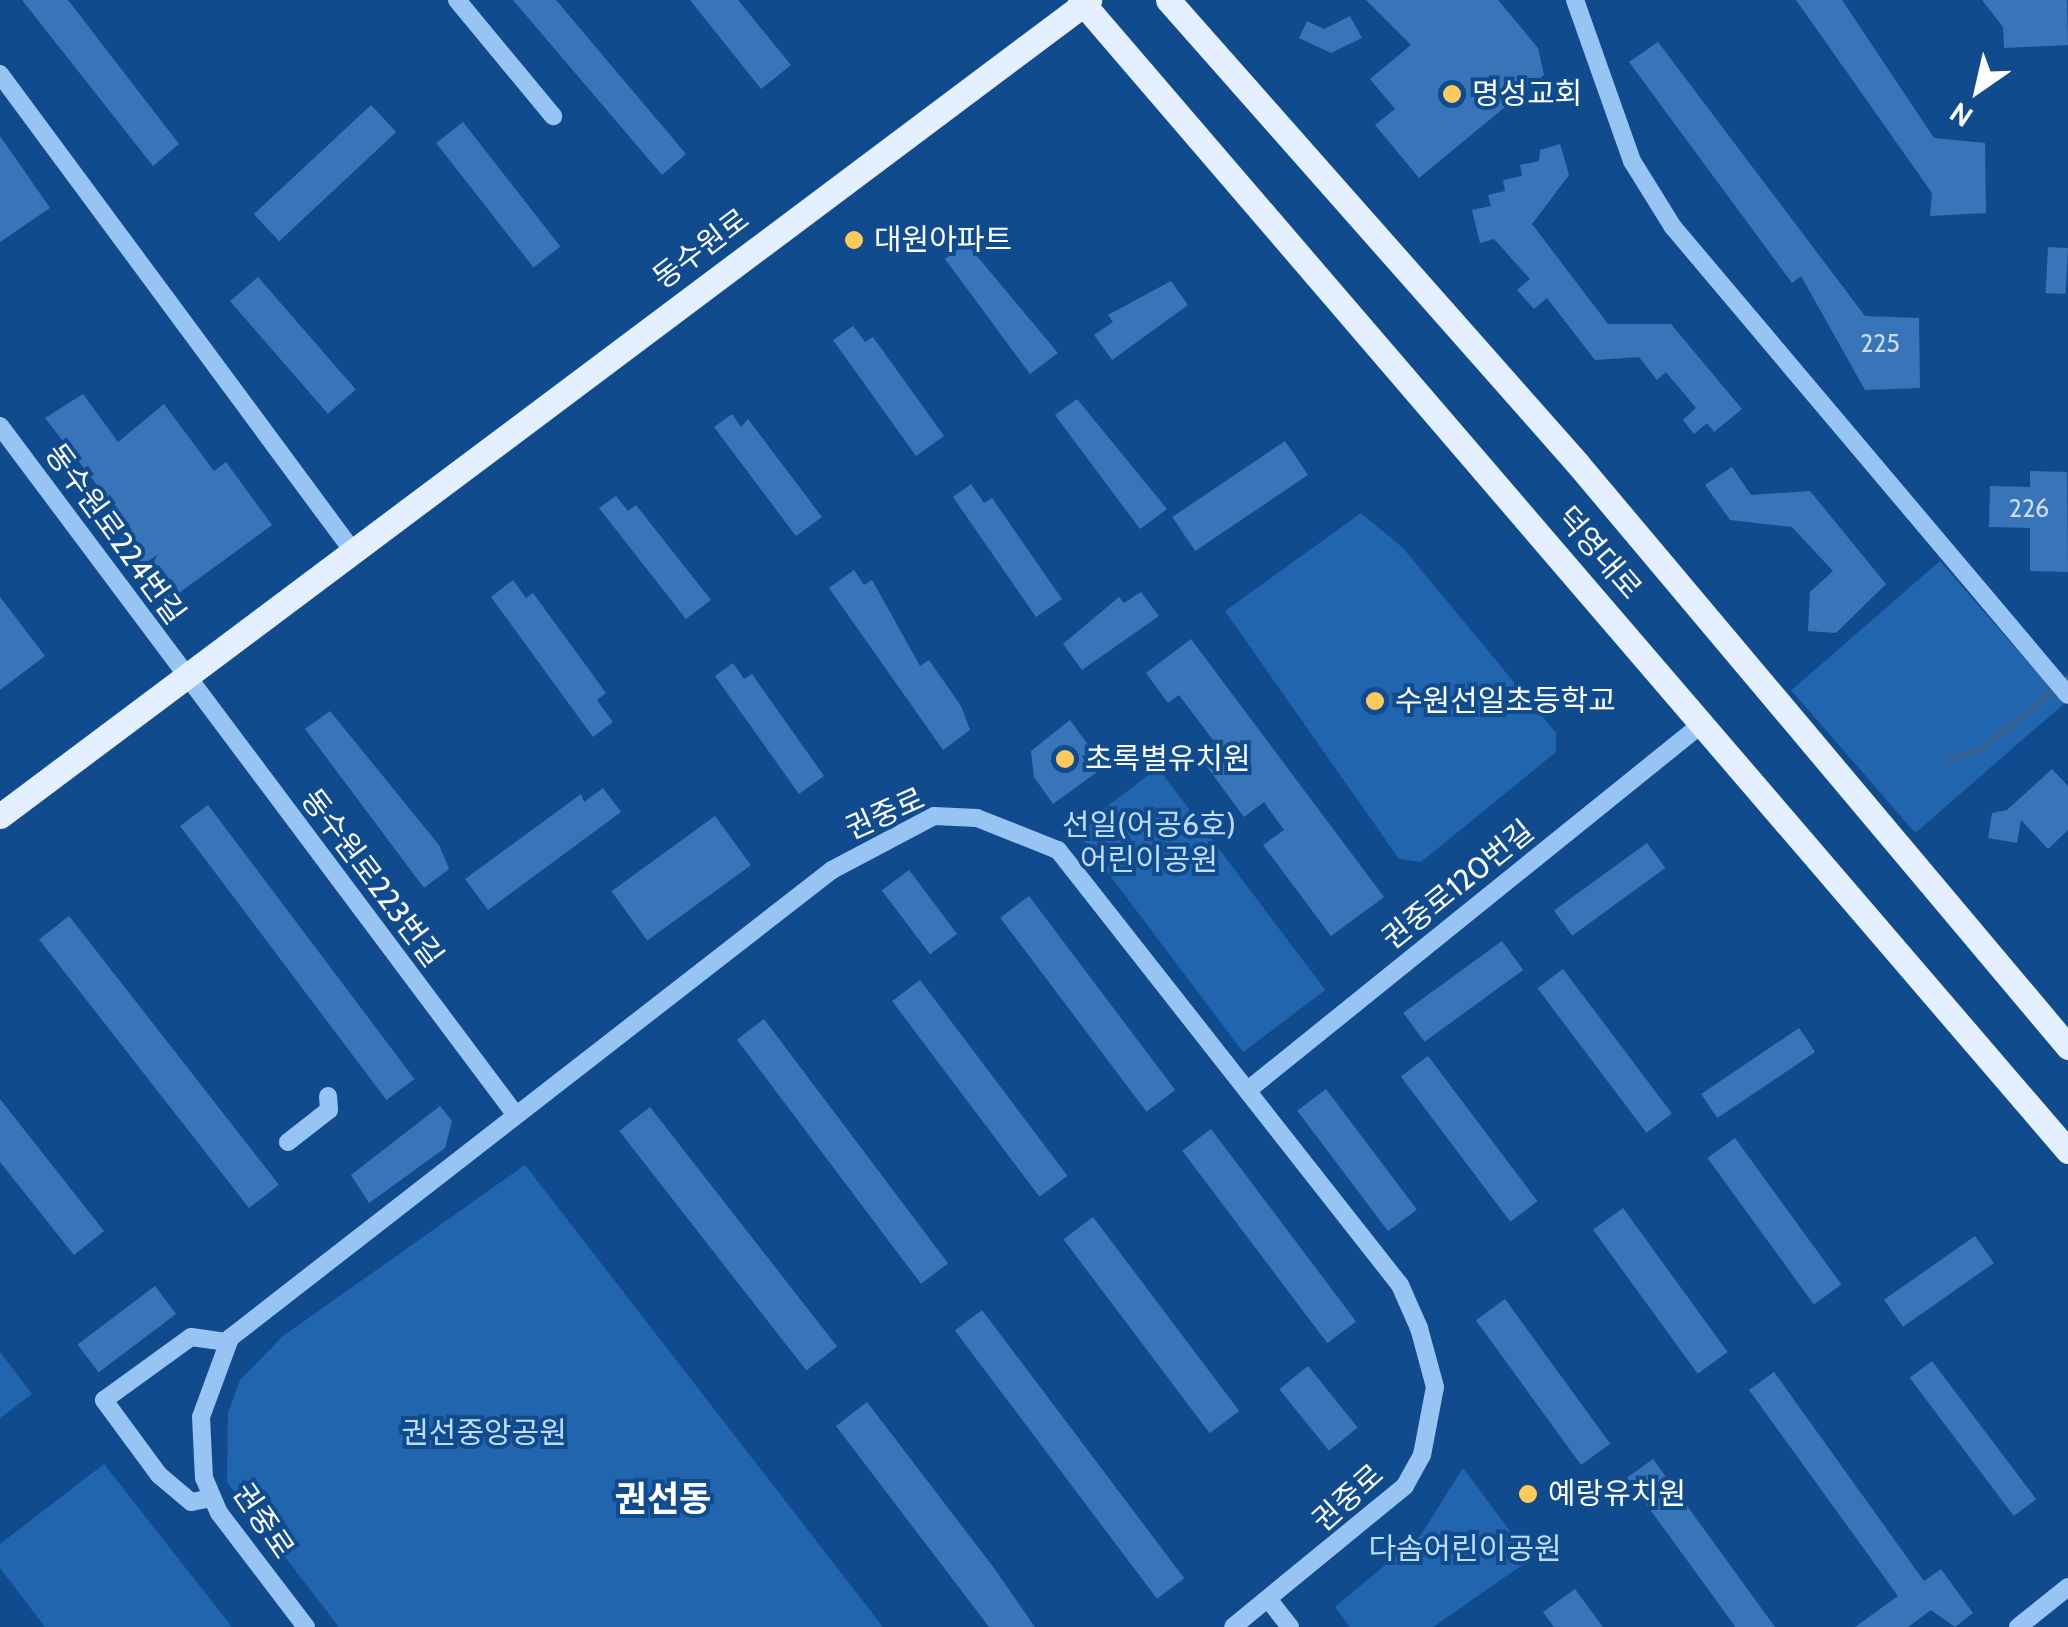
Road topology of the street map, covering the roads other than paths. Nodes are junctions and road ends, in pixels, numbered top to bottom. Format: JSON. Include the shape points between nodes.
{"nodes":[{"id":1,"x":457,"y":0,"type":"edge"},
{"id":2,"x":1168,"y":0,"type":"edge"},
{"id":3,"x":1575,"y":0,"type":"edge"},
{"id":4,"x":1084,"y":1,"type":"edge"},
{"id":5,"x":0,"y":74,"type":"edge"},
{"id":6,"x":553,"y":116,"type":"dead end"},
{"id":7,"x":0,"y":426,"type":"edge"},
{"id":8,"x":352,"y":550,"type":"junction"},
{"id":9,"x":185,"y":676,"type":"junction"},
{"id":10,"x":2068,"y":695,"type":"edge"},
{"id":11,"x":1703,"y":723,"type":"junction"},
{"id":12,"x":0,"y":816,"type":"edge"},
{"id":13,"x":2068,"y":1047,"type":"edge"},
{"id":14,"x":1248,"y":1090,"type":"junction"},
{"id":15,"x":328,"y":1096,"type":"dead end"},
{"id":16,"x":515,"y":1114,"type":"junction"},
{"id":17,"x":288,"y":1142,"type":"dead end"},
{"id":18,"x":2068,"y":1150,"type":"edge"},
{"id":19,"x":228,"y":1342,"type":"junction"},
{"id":20,"x":212,"y":1498,"type":"junction"},
{"id":21,"x":2068,"y":1587,"type":"edge"},
{"id":22,"x":1269,"y":1600,"type":"junction"},
{"id":23,"x":306,"y":1627,"type":"edge"},
{"id":24,"x":1233,"y":1627,"type":"edge"},
{"id":25,"x":1290,"y":1627,"type":"edge"},
{"id":26,"x":2018,"y":1627,"type":"edge"}],
"edges":[{"from":1,"to":6,"type":"street"},
{"from":2,"to":13,"type":"main road","name":"덕영대로","via":[[1577,462]]},
{"from":3,"to":10,"type":"street","via":[[1632,161],[1673,227]]},
{"from":4,"to":8,"type":"main road","name":"동수원로"},
{"from":4,"to":11,"type":"main road","name":"덕영대로"},
{"from":5,"to":8,"type":"street"},
{"from":7,"to":9,"type":"street","name":"동수원로224번길"},
{"from":8,"to":9,"type":"main road","name":"동수원로"},
{"from":9,"to":12,"type":"main road","name":"동수원로"},
{"from":9,"to":16,"type":"street","name":"동수원로223번길"},
{"from":11,"to":14,"type":"street","name":"권중로120번길"},
{"from":11,"to":18,"type":"main road","name":"덕영대로"},
{"from":14,"to":16,"type":"street","name":"권중로","via":[[1058,850],[978,818],[934,816],[832,870]]},
{"from":14,"to":22,"type":"street","name":"권중로","via":[[1400,1285],[1435,1388],[1422,1455],[1404,1486]]},
{"from":15,"to":17,"type":"street","via":[[329,1110]]},
{"from":16,"to":19,"type":"street","name":"권중로"},
{"from":19,"to":20,"type":"street","name":"권중로","via":[[201,1416]]},
{"from":19,"to":20,"type":"street","via":[[191,1337],[104,1400],[159,1474],[191,1502]]},
{"from":20,"to":23,"type":"street","name":"권중로"},
{"from":21,"to":26,"type":"street"},
{"from":22,"to":24,"type":"street","name":"권중로"},
{"from":22,"to":25,"type":"street"}]}
